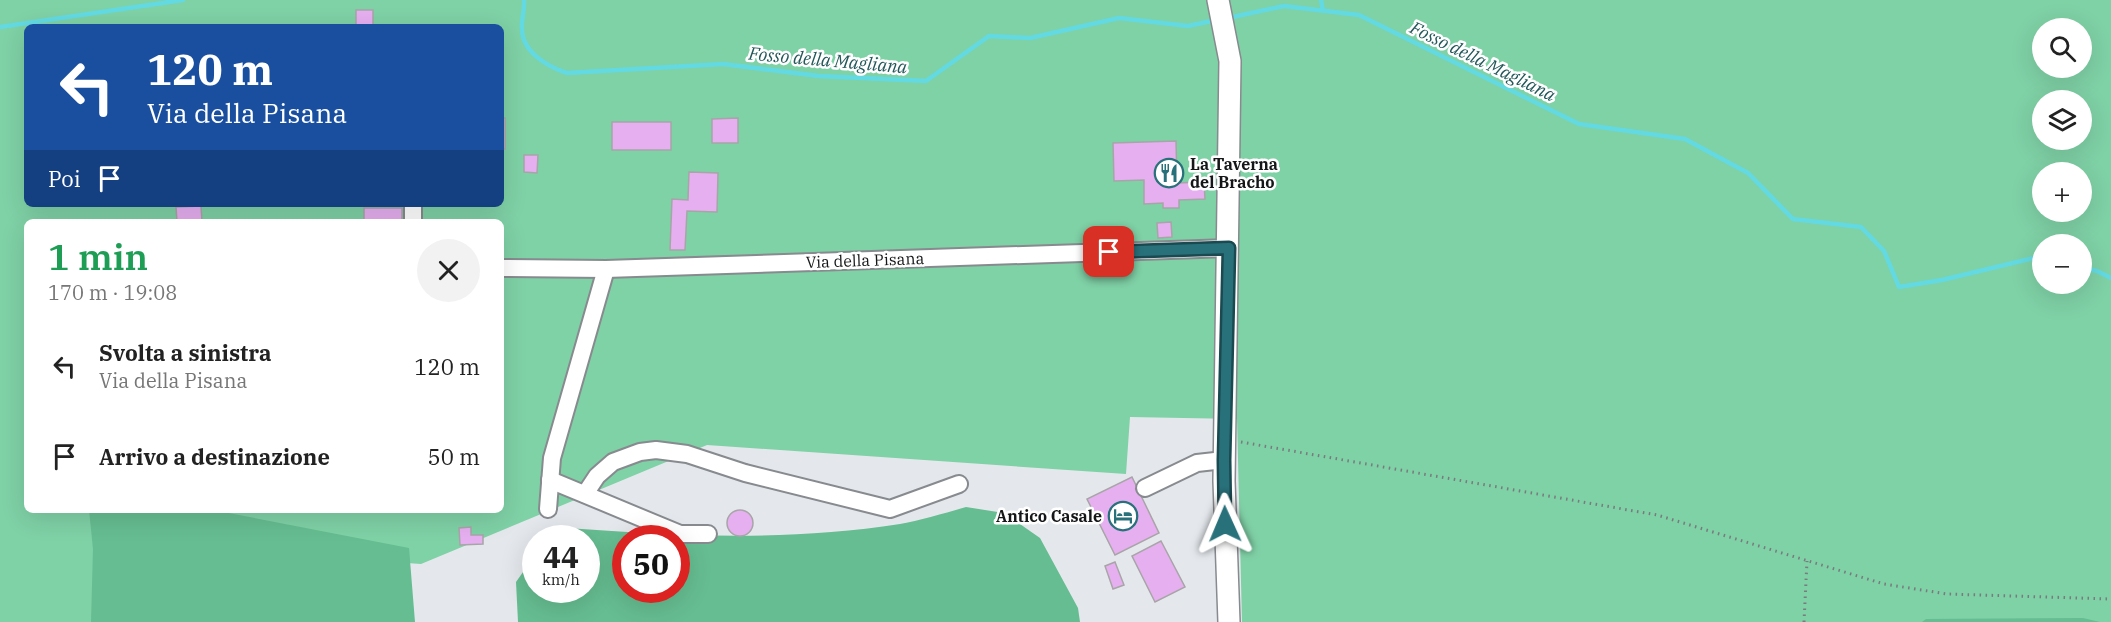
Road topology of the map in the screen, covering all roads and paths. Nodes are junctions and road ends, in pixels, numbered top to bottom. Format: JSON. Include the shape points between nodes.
{"nodes":[{"id":1,"x":1218,"y":0,"type":"edge"},
{"id":2,"x":1229,"y":248,"type":"junction"},
{"id":3,"x":504,"y":268,"type":"edge"},
{"id":4,"x":606,"y":269,"type":"junction"},
{"id":5,"x":1225,"y":437,"type":"junction"},
{"id":6,"x":1224,"y":460,"type":"junction"},
{"id":7,"x":550,"y":480,"type":"junction"},
{"id":8,"x":959,"y":484,"type":"dead end"},
{"id":9,"x":1145,"y":488,"type":"dead end"},
{"id":10,"x":585,"y":494,"type":"junction"},
{"id":11,"x":548,"y":509,"type":"dead end"},
{"id":12,"x":708,"y":534,"type":"dead end"},
{"id":13,"x":1807,"y":561,"type":"junction"},
{"id":14,"x":2111,"y":599,"type":"edge"},
{"id":15,"x":1229,"y":622,"type":"edge"},
{"id":16,"x":1804,"y":622,"type":"edge"}],
"edges":[{"from":1,"to":2,"type":"main road","via":[[1230,68]]},
{"from":2,"to":4,"type":"street","name":"Via della Pisana"},
{"from":2,"to":5,"type":"main road"},
{"from":3,"to":4,"type":"street","name":"Via della Pisana"},
{"from":4,"to":7,"type":"street","via":[[552,458]]},
{"from":5,"to":6,"type":"main road"},
{"from":5,"to":13,"type":"path","via":[[1657,515]]},
{"from":6,"to":9,"type":"street","via":[[1197,463]]},
{"from":6,"to":15,"type":"main road"},
{"from":7,"to":10,"type":"street"},
{"from":7,"to":11,"type":"street"},
{"from":8,"to":10,"type":"street","via":[[890,509],[745,473],[687,454],[656,450],[613,462]]},
{"from":10,"to":12,"type":"street","via":[[680,534]]},
{"from":13,"to":14,"type":"path","via":[[1871,582],[1947,594]]},
{"from":13,"to":16,"type":"path"}]}
